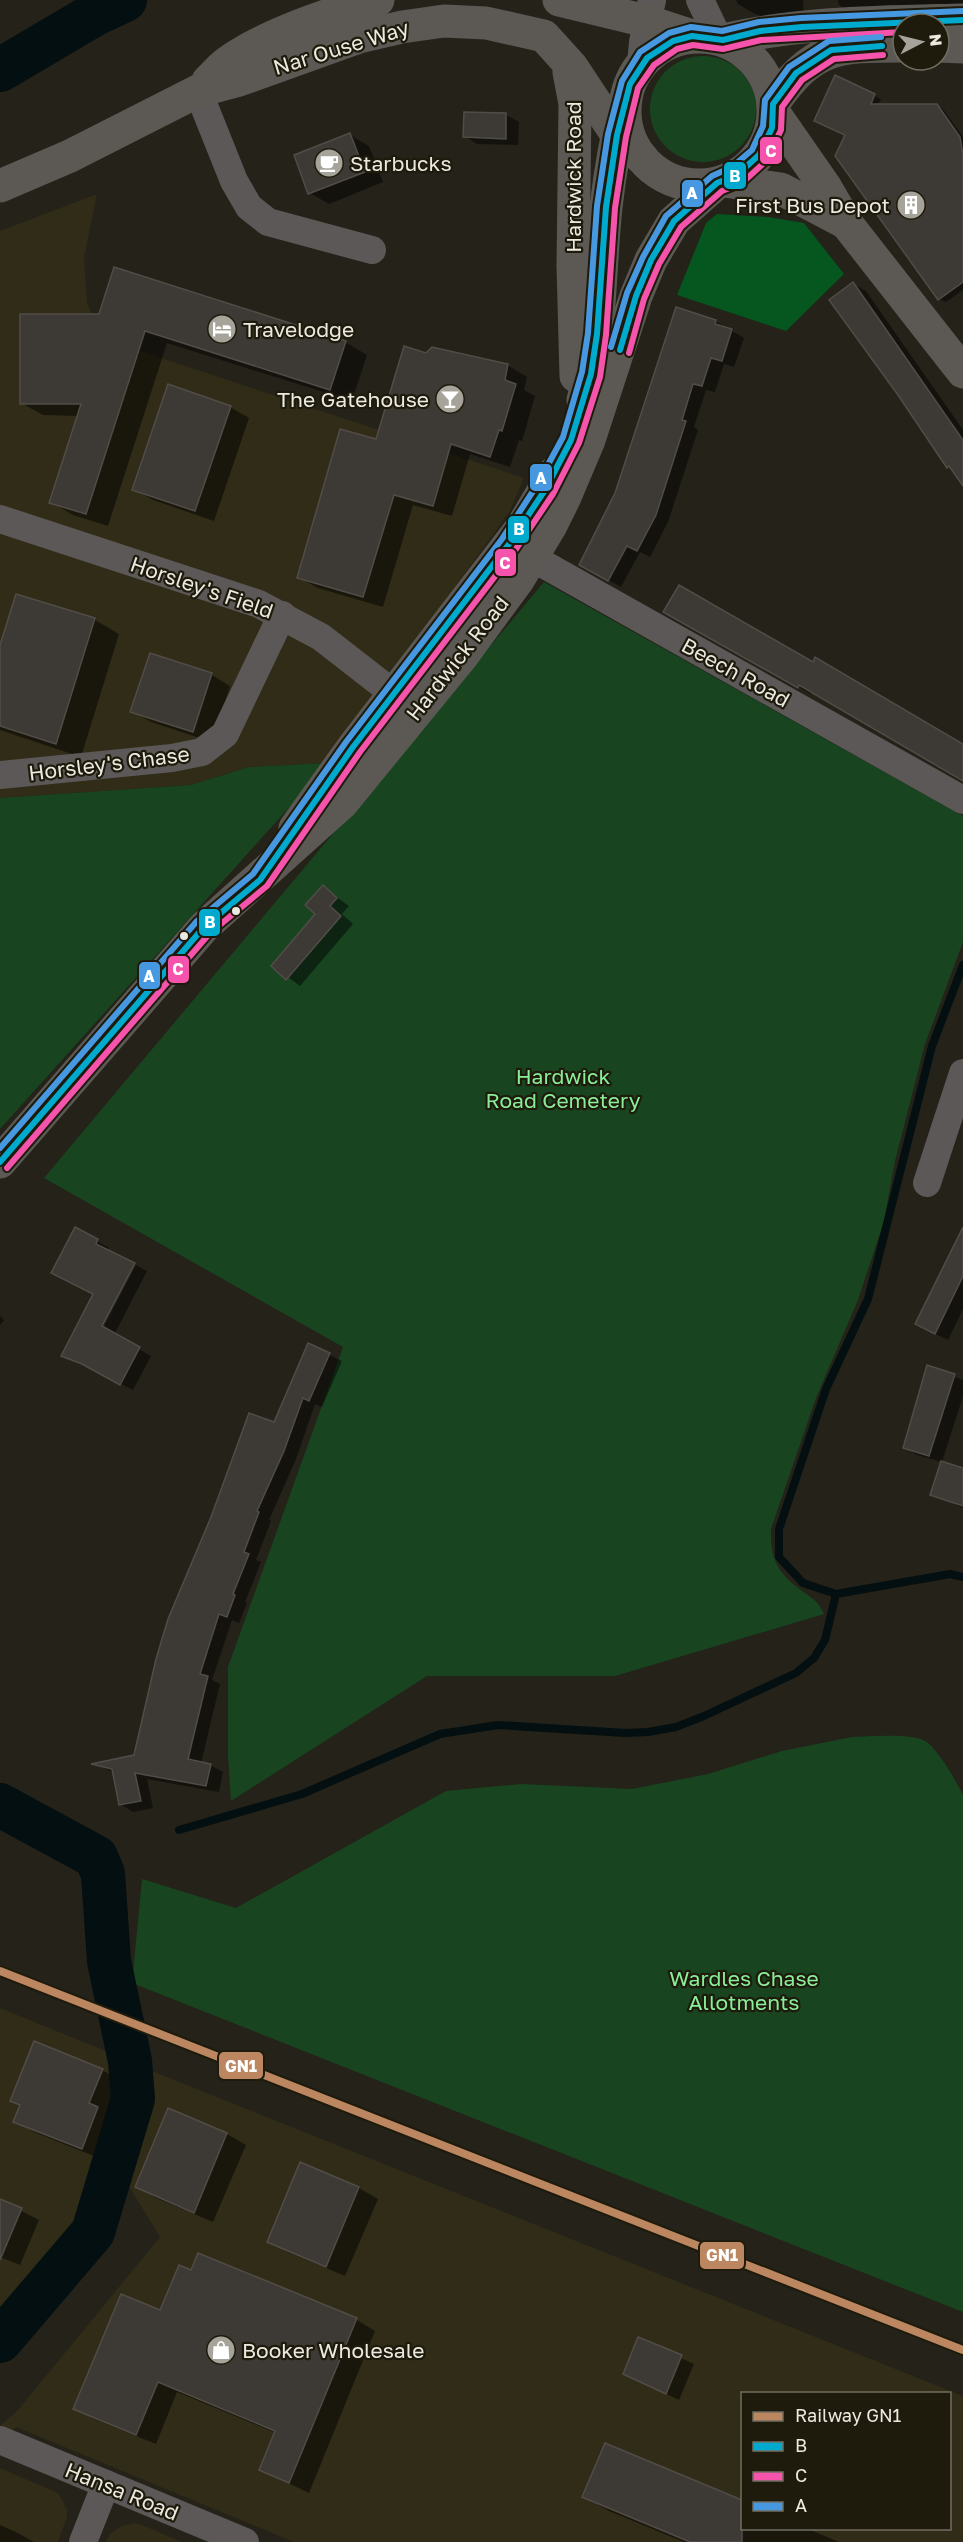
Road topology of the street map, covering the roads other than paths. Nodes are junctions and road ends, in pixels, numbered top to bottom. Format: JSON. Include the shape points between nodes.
{"nodes":[{"id":1,"x":378,"y":0,"type":"edge"},
{"id":2,"x":559,"y":0,"type":"edge"},
{"id":3,"x":700,"y":0,"type":"edge"},
{"id":4,"x":649,"y":11,"type":"edge"},
{"id":5,"x":963,"y":20,"type":"edge"},
{"id":6,"x":707,"y":38,"type":"junction"},
{"id":7,"x":891,"y":47,"type":"edge"},
{"id":8,"x":565,"y":58,"type":"junction"},
{"id":9,"x":641,"y":65,"type":"junction"},
{"id":10,"x":198,"y":91,"type":"junction"},
{"id":11,"x":625,"y":102,"type":"junction"},
{"id":12,"x":774,"y":109,"type":"junction"},
{"id":13,"x":616,"y":135,"type":"junction"},
{"id":14,"x":642,"y":158,"type":"junction"},
{"id":15,"x":720,"y":182,"type":"junction"},
{"id":16,"x":0,"y":186,"type":"edge"},
{"id":17,"x":847,"y":224,"type":"junction"},
{"id":18,"x":372,"y":250,"type":"dead end"},
{"id":19,"x":963,"y":372,"type":"edge"},
{"id":20,"x":571,"y":440,"type":"junction"},
{"id":21,"x":0,"y":519,"type":"edge"},
{"id":22,"x":521,"y":551,"type":"junction"},
{"id":23,"x":282,"y":615,"type":"junction"},
{"id":24,"x":405,"y":703,"type":"junction"},
{"id":25,"x":0,"y":775,"type":"edge"},
{"id":26,"x":963,"y":800,"type":"edge"},
{"id":27,"x":963,"y":1073,"type":"edge"},
{"id":28,"x":0,"y":1162,"type":"edge"},
{"id":29,"x":927,"y":1183,"type":"dead end"},
{"id":30,"x":0,"y":2440,"type":"edge"},
{"id":31,"x":106,"y":2484,"type":"junction"},
{"id":32,"x":83,"y":2542,"type":"edge"},
{"id":33,"x":245,"y":2542,"type":"edge"}],
"edges":[{"from":1,"to":10,"type":"main road","name":"Nar Ouse Way","via":[[304,24],[262,44],[228,62]]},
{"from":2,"to":4,"type":"main road"},
{"from":3,"to":6,"type":"street","via":[[714,29]]},
{"from":4,"to":6,"type":"main road"},
{"from":4,"to":9,"type":"street"},
{"from":5,"to":6,"type":"main road","via":[[802,27]]},
{"from":6,"to":9,"type":"main road","via":[[673,41]]},
{"from":6,"to":12,"type":"main road","via":[[745,52],[763,72]]},
{"from":7,"to":12,"type":"main road","via":[[831,50],[796,72]]},
{"from":8,"to":10,"type":"main road","name":"Nar Ouse Way","via":[[544,36],[486,22],[444,21],[359,37]]},
{"from":8,"to":13,"type":"main road","name":"Nar Ouse Way"},
{"from":8,"to":20,"type":"main road","name":"Hardwick Road","via":[[574,95],[575,123],[576,381]]},
{"from":9,"to":11,"type":"main road"},
{"from":10,"to":16,"type":"main road","name":"Nar Ouse Way","via":[[62,160]]},
{"from":10,"to":18,"type":"street","via":[[234,181],[249,207],[268,222]]},
{"from":11,"to":13,"type":"main road","name":"Hardwick Road"},
{"from":11,"to":14,"type":"main road","via":[[627,129]]},
{"from":12,"to":15,"type":"main road","via":[[772,128],[759,155],[749,166]]},
{"from":12,"to":17,"type":"main road"},
{"from":13,"to":14,"type":"main road","name":"Nar Ouse Way"},
{"from":13,"to":20,"type":"main road","name":"Hardwick Road","via":[[591,375]]},
{"from":14,"to":15,"type":"main road","via":[[658,173],[678,182]]},
{"from":15,"to":17,"type":"main road","via":[[781,189]]},
{"from":15,"to":22,"type":"main road","name":"Hardwick Road","via":[[674,221],[651,260],[589,440],[564,499]]},
{"from":17,"to":19,"type":"main road"},
{"from":20,"to":22,"type":"main road","name":"Hardwick Road","via":[[545,490]]},
{"from":21,"to":23,"type":"street","name":"Horsley's Field"},
{"from":22,"to":24,"type":"main road","name":"Hardwick Road","via":[[463,656]]},
{"from":22,"to":26,"type":"street","name":"Beech Road"},
{"from":23,"to":24,"type":"street","name":"Horsley's Field","via":[[321,638]]},
{"from":23,"to":25,"type":"street","name":"Horsley's Chase","via":[[225,734],[202,752]]},
{"from":24,"to":28,"type":"main road","name":"Hardwick Road","via":[[342,803],[204,927]]},
{"from":27,"to":29,"type":"street"},
{"from":30,"to":31,"type":"street","name":"Hansa Road"},
{"from":31,"to":32,"type":"street"},
{"from":31,"to":33,"type":"street","name":"Hansa Road"}]}
